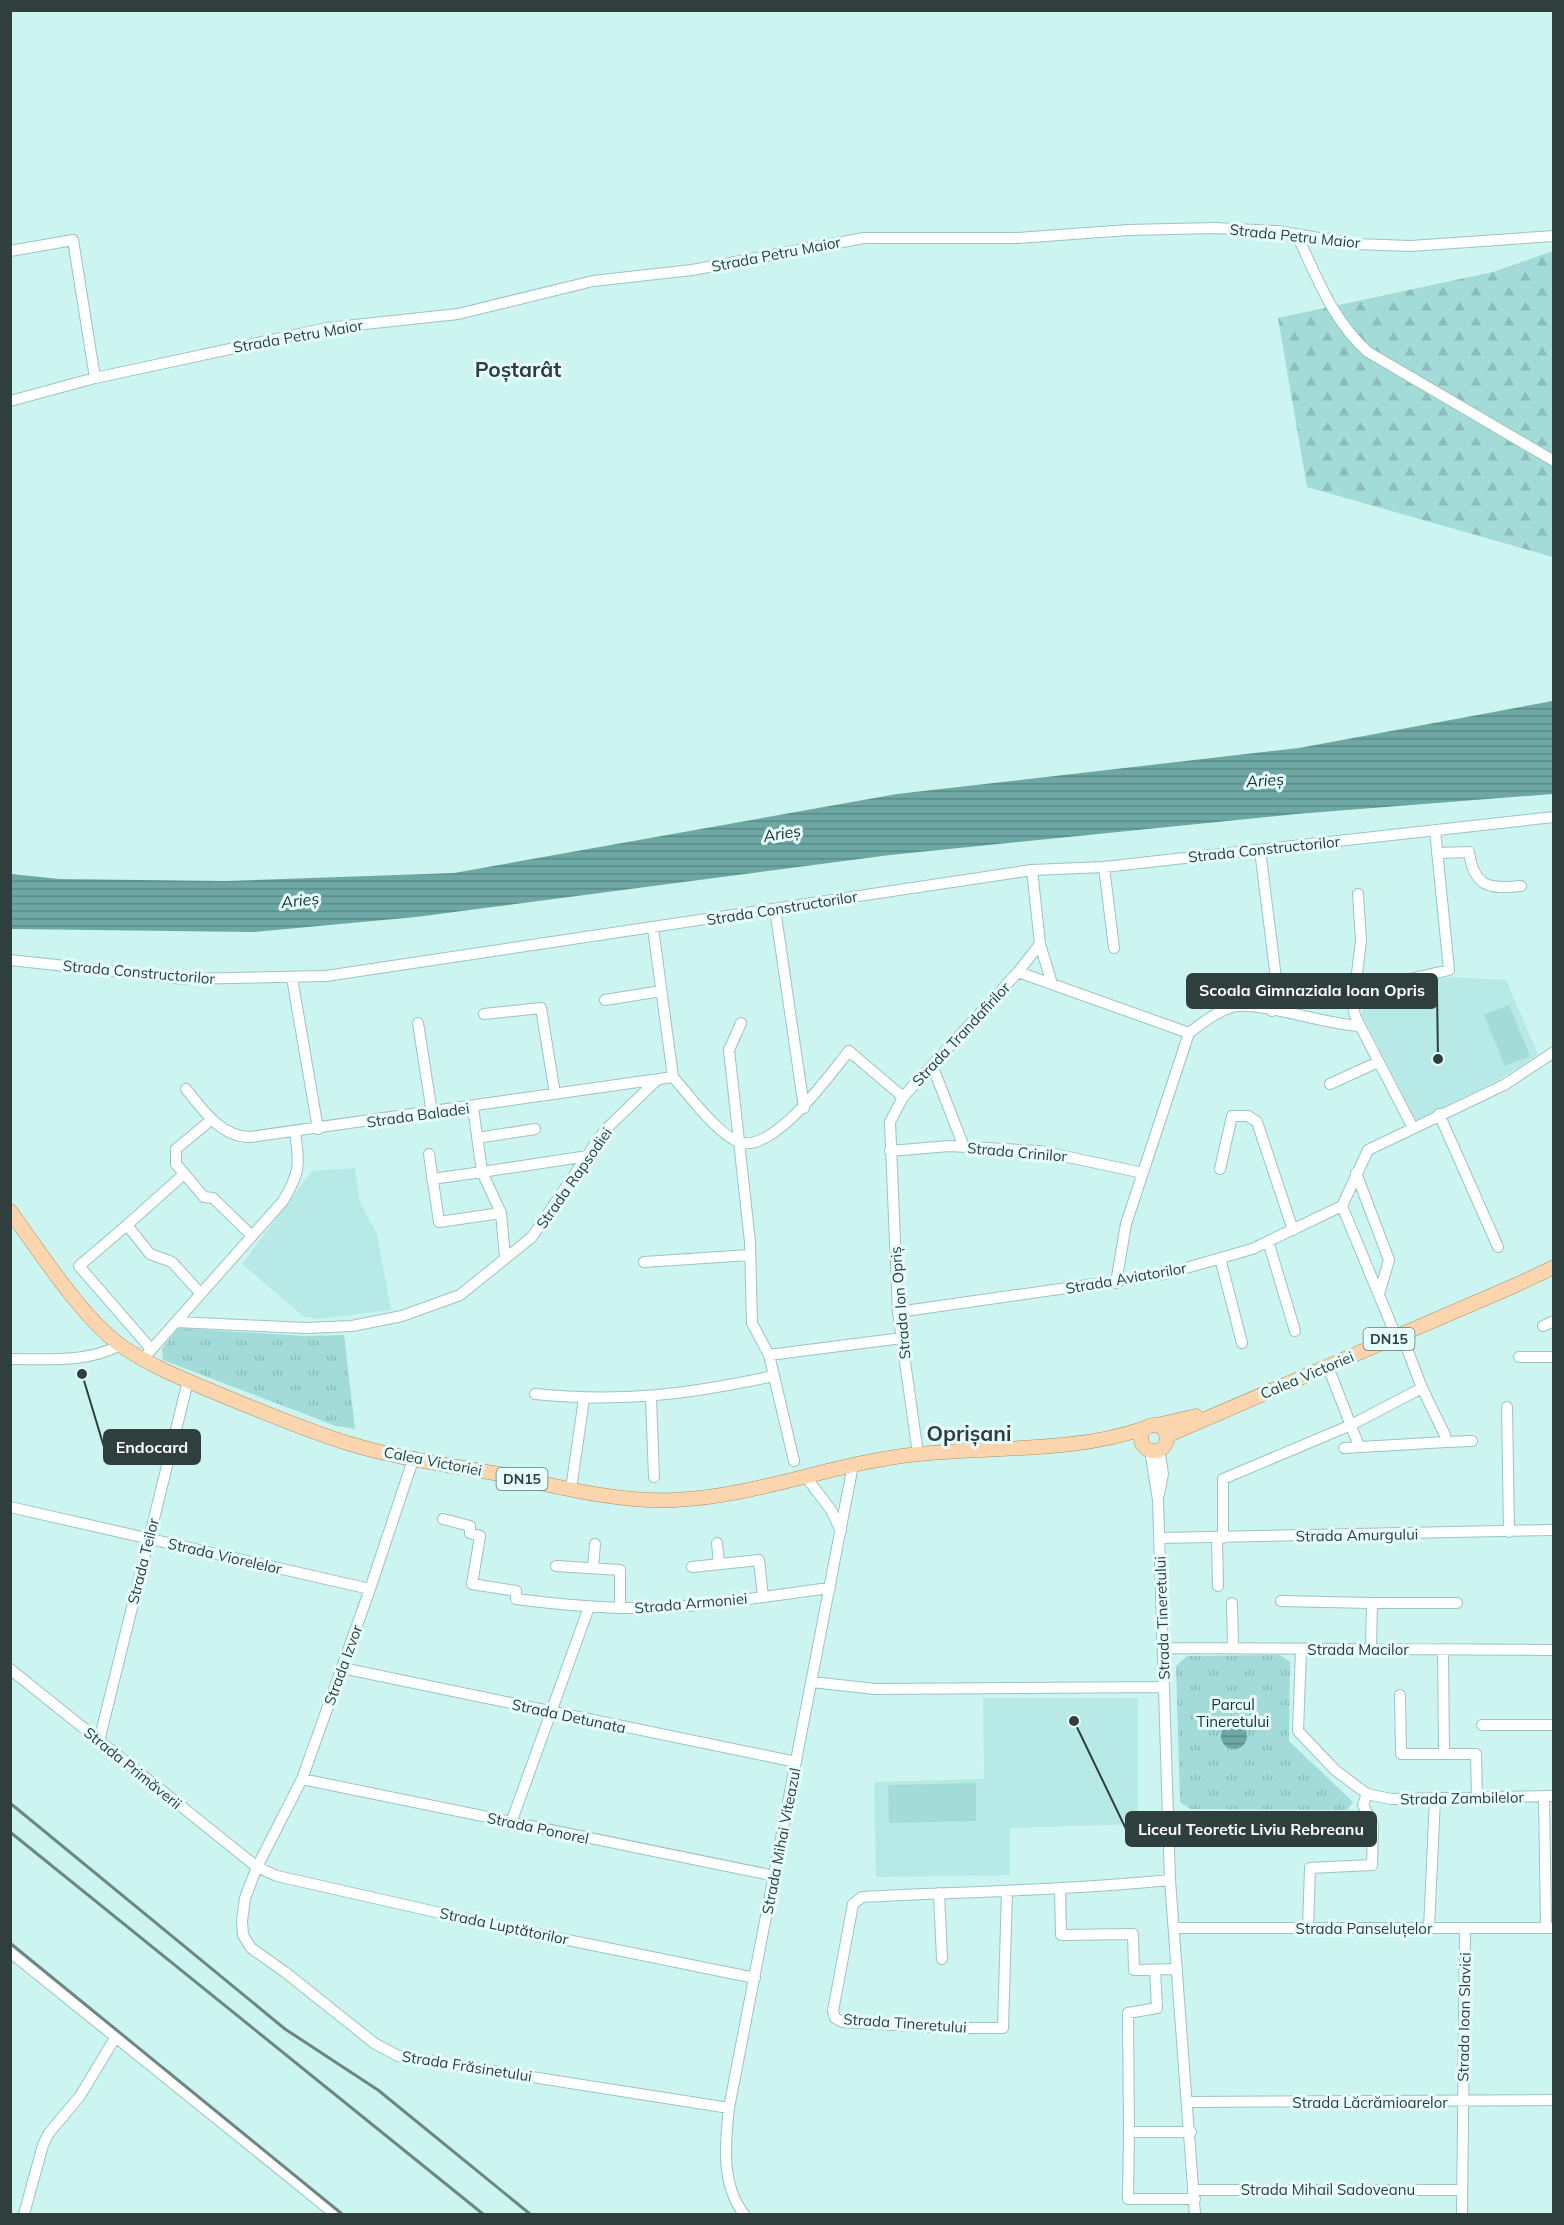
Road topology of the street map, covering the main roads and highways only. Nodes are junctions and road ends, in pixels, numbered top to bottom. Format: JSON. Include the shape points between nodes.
{"nodes":[{"id":1,"x":10,"y":1211,"type":"edge"},
{"id":2,"x":1554,"y":1267,"type":"edge"},
{"id":3,"x":1224,"y":1410,"type":"junction"},
{"id":4,"x":1151,"y":1426,"type":"junction"},
{"id":5,"x":1166,"y":1436,"type":"junction"},
{"id":6,"x":1114,"y":1439,"type":"junction"},
{"id":7,"x":1150,"y":1448,"type":"junction"}],
"edges":[{"from":1,"to":6,"type":"main road","name":"Calea Victoriei","number":"DN15","via":[[72,1293],[120,1345],[147,1354],[188,1381],[289,1424],[340,1441],[414,1457],[571,1489],[646,1500],[675,1500],[734,1495],[853,1465],[918,1454]]},
{"from":2,"to":3,"type":"main road","name":"Calea Victoriei","number":"DN15"},
{"from":3,"to":4,"type":"main road","name":"Calea Victoriei","number":"DN15"},
{"from":3,"to":5,"type":"main road","name":"Calea Victoriei","number":"DN15"},
{"from":4,"to":5,"type":"main road","via":[[1163,1429]]},
{"from":4,"to":6,"type":"main road","name":"Calea Victoriei","number":"DN15"},
{"from":4,"to":7,"type":"main road","via":[[1141,1435]]},
{"from":5,"to":7,"type":"main road","via":[[1165,1444]]},
{"from":6,"to":7,"type":"main road","name":"Calea Victoriei","number":"DN15"}]}
